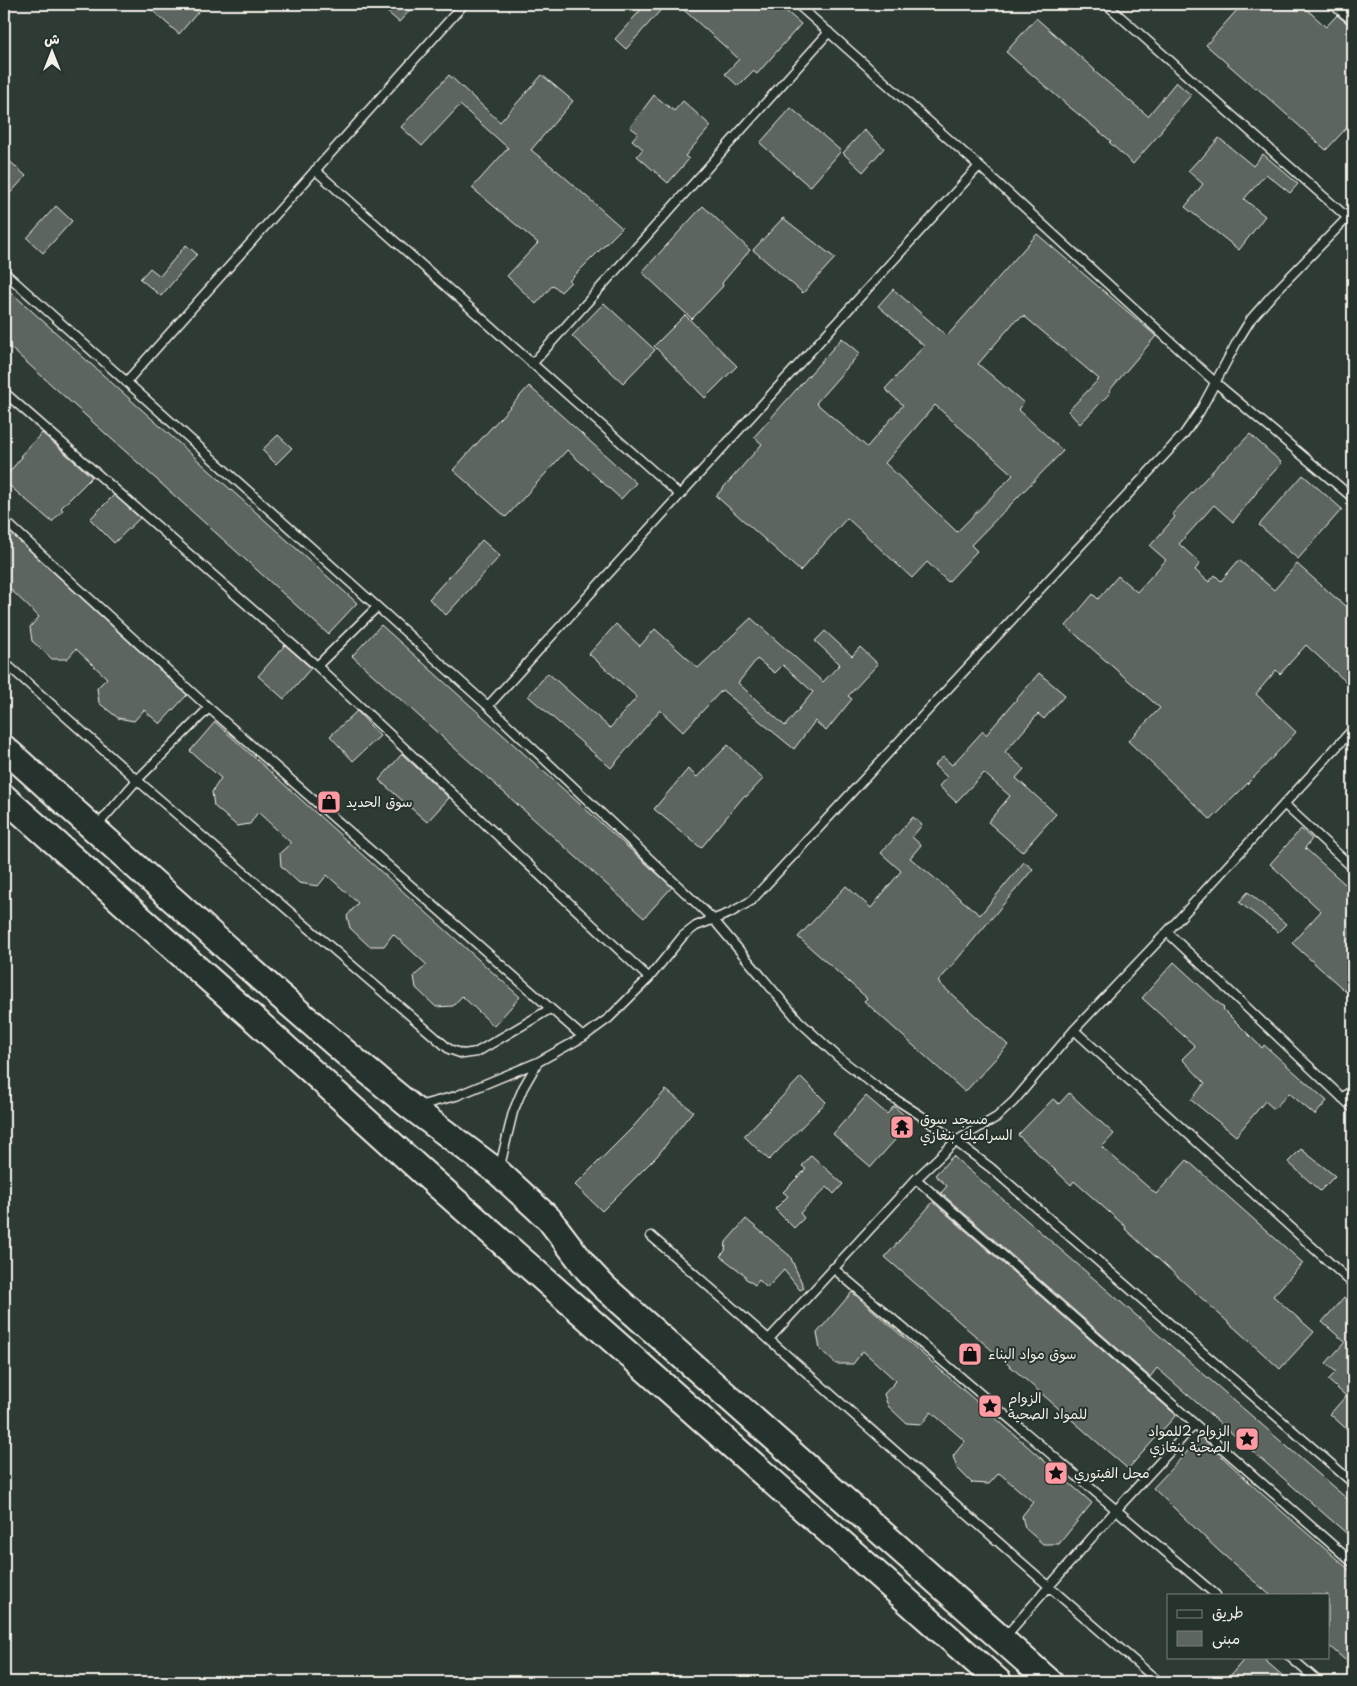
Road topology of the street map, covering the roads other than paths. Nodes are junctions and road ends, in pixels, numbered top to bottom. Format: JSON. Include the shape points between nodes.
{"nodes":[{"id":1,"x":464,"y":4,"type":"edge"},
{"id":2,"x":797,"y":4,"type":"edge"},
{"id":3,"x":1106,"y":4,"type":"edge"},
{"id":4,"x":1332,"y":4,"type":"edge"},
{"id":5,"x":1353,"y":21,"type":"edge"},
{"id":6,"x":829,"y":32,"type":"junction"},
{"id":7,"x":979,"y":166,"type":"junction"},
{"id":8,"x":315,"y":170,"type":"junction"},
{"id":9,"x":1350,"y":215,"type":"edge"},
{"id":10,"x":4,"y":272,"type":"edge"},
{"id":11,"x":532,"y":364,"type":"junction"},
{"id":12,"x":126,"y":382,"type":"junction"},
{"id":13,"x":1216,"y":383,"type":"junction"},
{"id":14,"x":4,"y":392,"type":"edge"},
{"id":15,"x":680,"y":495,"type":"junction"},
{"id":16,"x":1353,"y":498,"type":"edge"},
{"id":17,"x":4,"y":520,"type":"edge"},
{"id":18,"x":377,"y":607,"type":"junction"},
{"id":19,"x":4,"y":662,"type":"edge"},
{"id":20,"x":317,"y":666,"type":"junction"},
{"id":21,"x":488,"y":706,"type":"junction"},
{"id":22,"x":210,"y":708,"type":"junction"},
{"id":23,"x":1353,"y":729,"type":"edge"},
{"id":24,"x":4,"y":748,"type":"edge"},
{"id":25,"x":137,"y":780,"type":"junction"},
{"id":26,"x":4,"y":797,"type":"edge"},
{"id":27,"x":1284,"y":804,"type":"junction"},
{"id":28,"x":94,"y":829,"type":"junction"},
{"id":29,"x":1353,"y":868,"type":"edge"},
{"id":30,"x":713,"y":919,"type":"junction"},
{"id":31,"x":1167,"y":932,"type":"junction"},
{"id":32,"x":649,"y":978,"type":"junction"},
{"id":33,"x":550,"y":1009,"type":"junction"},
{"id":34,"x":1074,"y":1030,"type":"junction"},
{"id":35,"x":583,"y":1037,"type":"junction"},
{"id":36,"x":538,"y":1062,"type":"junction"},
{"id":37,"x":1353,"y":1089,"type":"edge"},
{"id":38,"x":1342,"y":1098,"type":"junction"},
{"id":39,"x":411,"y":1108,"type":"junction"},
{"id":40,"x":1353,"y":1108,"type":"edge"},
{"id":41,"x":956,"y":1140,"type":"junction"},
{"id":42,"x":499,"y":1173,"type":"junction"},
{"id":43,"x":916,"y":1179,"type":"junction"},
{"id":44,"x":651,"y":1236,"type":"dead end"},
{"id":45,"x":833,"y":1268,"type":"junction"},
{"id":46,"x":1353,"y":1284,"type":"edge"},
{"id":47,"x":769,"y":1339,"type":"junction"},
{"id":48,"x":1195,"y":1424,"type":"junction"},
{"id":49,"x":1353,"y":1483,"type":"edge"},
{"id":50,"x":1116,"y":1510,"type":"junction"},
{"id":51,"x":1353,"y":1563,"type":"edge"},
{"id":52,"x":1048,"y":1587,"type":"junction"},
{"id":53,"x":1215,"y":1594,"type":"edge"},
{"id":54,"x":1003,"y":1640,"type":"junction"},
{"id":55,"x":1291,"y":1658,"type":"edge"},
{"id":56,"x":1000,"y":1682,"type":"edge"},
{"id":57,"x":1050,"y":1682,"type":"edge"},
{"id":58,"x":1159,"y":1682,"type":"edge"},
{"id":59,"x":1319,"y":1682,"type":"edge"}],
"edges":[{"from":1,"to":8,"type":"lane"},
{"from":2,"to":6,"type":"lane"},
{"from":3,"to":9,"type":"lane"},
{"from":4,"to":5,"type":"lane"},
{"from":6,"to":7,"type":"lane"},
{"from":6,"to":11,"type":"lane"},
{"from":7,"to":13,"type":"lane"},
{"from":7,"to":15,"type":"lane"},
{"from":8,"to":11,"type":"lane"},
{"from":8,"to":12,"type":"lane"},
{"from":9,"to":13,"type":"lane","via":[[1251,319]]},
{"from":10,"to":12,"type":"lane"},
{"from":11,"to":15,"type":"lane"},
{"from":12,"to":18,"type":"lane"},
{"from":13,"to":16,"type":"lane"},
{"from":13,"to":30,"type":"lane","via":[[1184,434],[751,901],[730,914]]},
{"from":14,"to":20,"type":"lane"},
{"from":15,"to":21,"type":"lane"},
{"from":17,"to":22,"type":"lane"},
{"from":18,"to":20,"type":"lane"},
{"from":18,"to":21,"type":"lane"},
{"from":19,"to":25,"type":"lane"},
{"from":20,"to":32,"type":"lane"},
{"from":21,"to":30,"type":"lane"},
{"from":22,"to":25,"type":"lane"},
{"from":22,"to":33,"type":"lane"},
{"from":23,"to":27,"type":"lane"},
{"from":24,"to":28,"type":"main road"},
{"from":25,"to":28,"type":"lane"},
{"from":25,"to":33,"type":"lane","via":[[448,1049],[462,1054],[477,1052]]},
{"from":26,"to":56,"type":"main road"},
{"from":27,"to":29,"type":"lane"},
{"from":27,"to":31,"type":"lane"},
{"from":28,"to":39,"type":"main road"},
{"from":30,"to":32,"type":"lane","via":[[682,936]]},
{"from":30,"to":41,"type":"lane","via":[[799,1021],[878,1088]]},
{"from":31,"to":34,"type":"lane"},
{"from":31,"to":38,"type":"lane"},
{"from":32,"to":35,"type":"lane","via":[[609,1018]]},
{"from":33,"to":35,"type":"lane"},
{"from":34,"to":41,"type":"lane","via":[[1014,1101],[997,1116]]},
{"from":34,"to":46,"type":"lane"},
{"from":35,"to":36,"type":"lane"},
{"from":36,"to":39,"type":"lane","via":[[456,1096]]},
{"from":36,"to":42,"type":"lane","via":[[513,1112]]},
{"from":37,"to":38,"type":"lane"},
{"from":38,"to":40,"type":"lane"},
{"from":39,"to":42,"type":"main road"},
{"from":41,"to":43,"type":"lane"},
{"from":41,"to":49,"type":"lane"},
{"from":42,"to":54,"type":"main road","via":[[549,1219],[604,1287]]},
{"from":43,"to":45,"type":"lane"},
{"from":43,"to":48,"type":"lane"},
{"from":44,"to":47,"type":"lane"},
{"from":45,"to":47,"type":"lane"},
{"from":45,"to":50,"type":"lane"},
{"from":47,"to":52,"type":"lane"},
{"from":48,"to":50,"type":"lane"},
{"from":48,"to":51,"type":"lane"},
{"from":50,"to":52,"type":"lane"},
{"from":50,"to":53,"type":"lane"},
{"from":52,"to":54,"type":"lane"},
{"from":52,"to":58,"type":"lane"},
{"from":54,"to":57,"type":"main road"},
{"from":55,"to":59,"type":"lane"}]}
